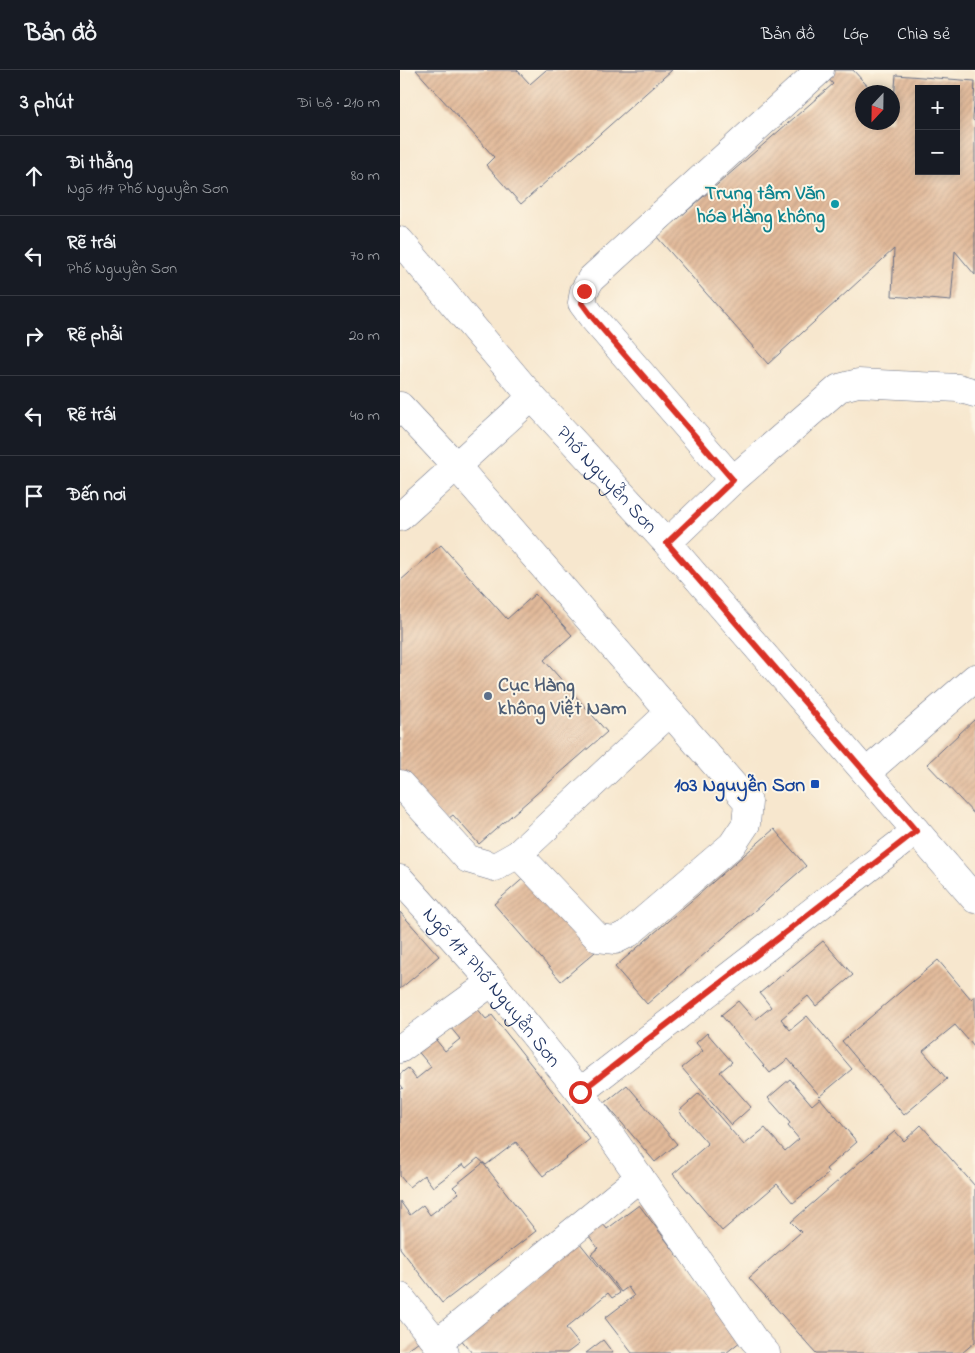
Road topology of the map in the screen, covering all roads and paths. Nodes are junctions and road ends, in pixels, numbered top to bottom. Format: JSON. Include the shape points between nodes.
{"nodes":[{"id":1,"x":820,"y":70,"type":"edge"},
{"id":2,"x":400,"y":240,"type":"edge"},
{"id":3,"x":975,"y":393,"type":"edge"},
{"id":4,"x":532,"y":397,"type":"junction"},
{"id":5,"x":400,"y":406,"type":"edge"},
{"id":6,"x":457,"y":467,"type":"junction"},
{"id":7,"x":733,"y":480,"type":"junction"},
{"id":8,"x":400,"y":517,"type":"edge"},
{"id":9,"x":667,"y":543,"type":"junction"},
{"id":10,"x":975,"y":678,"type":"edge"},
{"id":11,"x":670,"y":712,"type":"junction"},
{"id":12,"x":867,"y":772,"type":"junction"},
{"id":13,"x":400,"y":784,"type":"edge"},
{"id":14,"x":916,"y":831,"type":"junction"},
{"id":15,"x":518,"y":854,"type":"junction"},
{"id":16,"x":400,"y":879,"type":"edge"},
{"id":17,"x":975,"y":899,"type":"edge"},
{"id":18,"x":492,"y":982,"type":"junction"},
{"id":19,"x":400,"y":1049,"type":"edge"},
{"id":20,"x":580,"y":1092,"type":"junction"},
{"id":21,"x":640,"y":1177,"type":"junction"},
{"id":22,"x":400,"y":1296,"type":"edge"},
{"id":23,"x":441,"y":1348,"type":"edge"},
{"id":24,"x":753,"y":1349,"type":"edge"}],
"edges":[{"from":1,"to":7,"type":"street","via":[[591,279],[584,291],[582,303],[593,318]]},
{"from":2,"to":4,"type":"street","name":"Phố Nguyễn Sơn"},
{"from":3,"to":7,"type":"street","via":[[958,388],[858,383],[839,388]]},
{"from":4,"to":6,"type":"street"},
{"from":4,"to":9,"type":"street","name":"Phố Nguyễn Sơn"},
{"from":5,"to":6,"type":"street"},
{"from":6,"to":8,"type":"street"},
{"from":6,"to":11,"type":"street"},
{"from":7,"to":9,"type":"street"},
{"from":9,"to":12,"type":"street","name":"Phố Nguyễn Sơn"},
{"from":10,"to":12,"type":"street"},
{"from":11,"to":15,"type":"street"},
{"from":11,"to":15,"type":"street","via":[[748,802],[746,824],[732,845],[629,932],[615,940],[598,938]]},
{"from":12,"to":14,"type":"street","name":"Phố Nguyễn Sơn"},
{"from":13,"to":15,"type":"street","via":[[468,859],[495,867]]},
{"from":14,"to":17,"type":"street","name":"Phố Nguyễn Sơn"},
{"from":14,"to":20,"type":"street"},
{"from":16,"to":18,"type":"street","name":"Ngõ 117 Phố Nguyễn Sơn"},
{"from":18,"to":19,"type":"street"},
{"from":18,"to":20,"type":"street","name":"Ngõ 117 Phố Nguyễn Sơn"},
{"from":20,"to":21,"type":"street","name":"Ngõ 117 Phố Nguyễn Sơn"},
{"from":21,"to":23,"type":"street"},
{"from":21,"to":24,"type":"street","name":"Ngõ 117 Phố Nguyễn Sơn"},
{"from":22,"to":23,"type":"street"}]}
